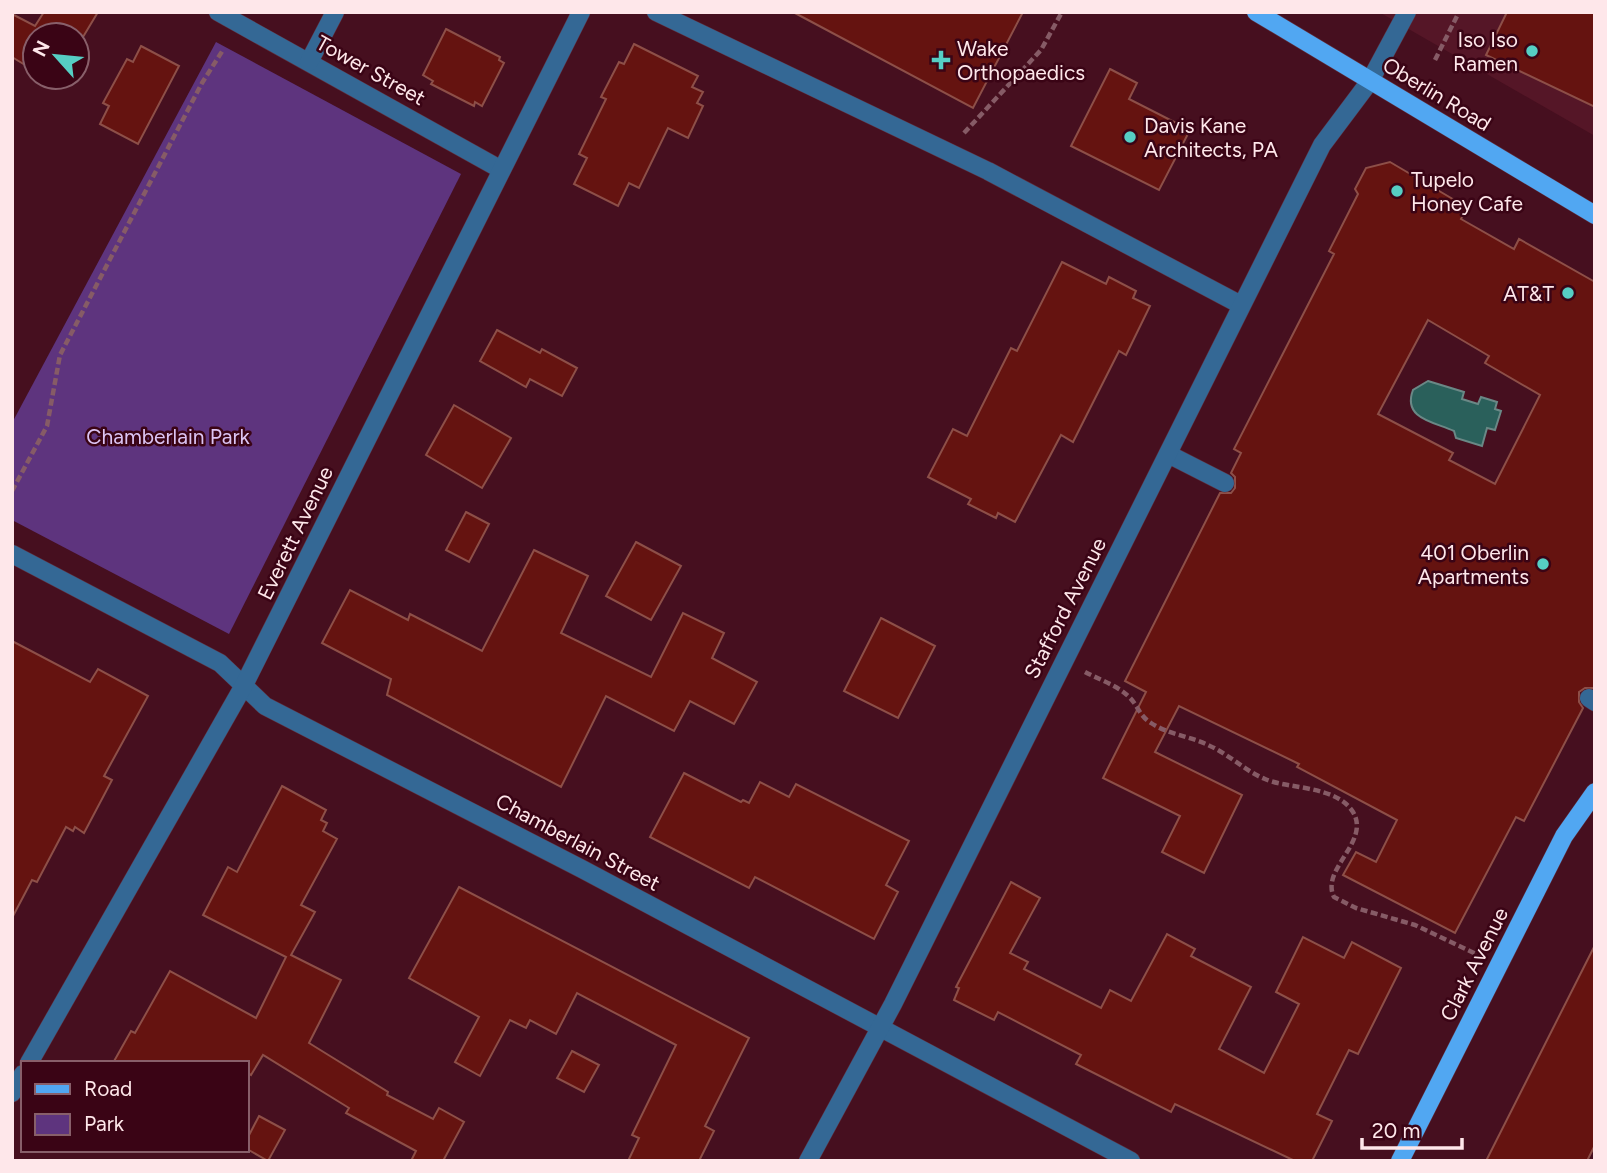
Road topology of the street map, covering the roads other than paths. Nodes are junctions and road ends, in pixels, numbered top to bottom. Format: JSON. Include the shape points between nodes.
{"nodes":[{"id":1,"x":218,"y":12,"type":"edge"},
{"id":2,"x":335,"y":12,"type":"edge"},
{"id":3,"x":581,"y":12,"type":"edge"},
{"id":4,"x":656,"y":12,"type":"edge"},
{"id":5,"x":1256,"y":12,"type":"edge"},
{"id":6,"x":1407,"y":12,"type":"edge"},
{"id":7,"x":309,"y":62,"type":"junction"},
{"id":8,"x":1370,"y":81,"type":"junction"},
{"id":9,"x":500,"y":169,"type":"junction"},
{"id":10,"x":1595,"y":215,"type":"edge"},
{"id":11,"x":1241,"y":305,"type":"junction"},
{"id":12,"x":1168,"y":454,"type":"junction"},
{"id":13,"x":1226,"y":483,"type":"dead end"},
{"id":14,"x":12,"y":554,"type":"edge"},
{"id":15,"x":243,"y":687,"type":"junction"},
{"id":16,"x":1595,"y":792,"type":"edge"},
{"id":17,"x":878,"y":1028,"type":"junction"},
{"id":18,"x":30,"y":1061,"type":"edge"},
{"id":19,"x":21,"y":1077,"type":"edge"},
{"id":20,"x":12,"y":1093,"type":"edge"},
{"id":21,"x":808,"y":1161,"type":"edge"},
{"id":22,"x":1132,"y":1161,"type":"edge"},
{"id":23,"x":1400,"y":1161,"type":"edge"}],
"edges":[{"from":1,"to":7,"type":"street","name":"Tower Street"},
{"from":2,"to":7,"type":"street"},
{"from":3,"to":9,"type":"street","name":"Everett Avenue"},
{"from":4,"to":11,"type":"street","via":[[988,171]]},
{"from":5,"to":8,"type":"main road","name":"Oberlin Road"},
{"from":6,"to":8,"type":"street","name":"Stafford Avenue"},
{"from":7,"to":9,"type":"street","name":"Tower Street"},
{"from":8,"to":10,"type":"main road","name":"Oberlin Road"},
{"from":8,"to":11,"type":"street","name":"Stafford Avenue","via":[[1322,145]]},
{"from":9,"to":15,"type":"street","name":"Everett Avenue"},
{"from":11,"to":12,"type":"street","name":"Stafford Avenue"},
{"from":12,"to":13,"type":"street"},
{"from":12,"to":17,"type":"street","name":"Stafford Avenue"},
{"from":14,"to":15,"type":"street","name":"Chamberlain Street","via":[[220,663]]},
{"from":15,"to":17,"type":"street","name":"Chamberlain Street","via":[[265,706]]},
{"from":15,"to":18,"type":"street","name":"Everett Avenue"},
{"from":16,"to":23,"type":"main road","name":"Clark Avenue","via":[[1564,836]]},
{"from":17,"to":21,"type":"street","name":"Stafford Avenue"},
{"from":17,"to":22,"type":"street","name":"Chamberlain Street"},
{"from":19,"to":20,"type":"street"}]}
